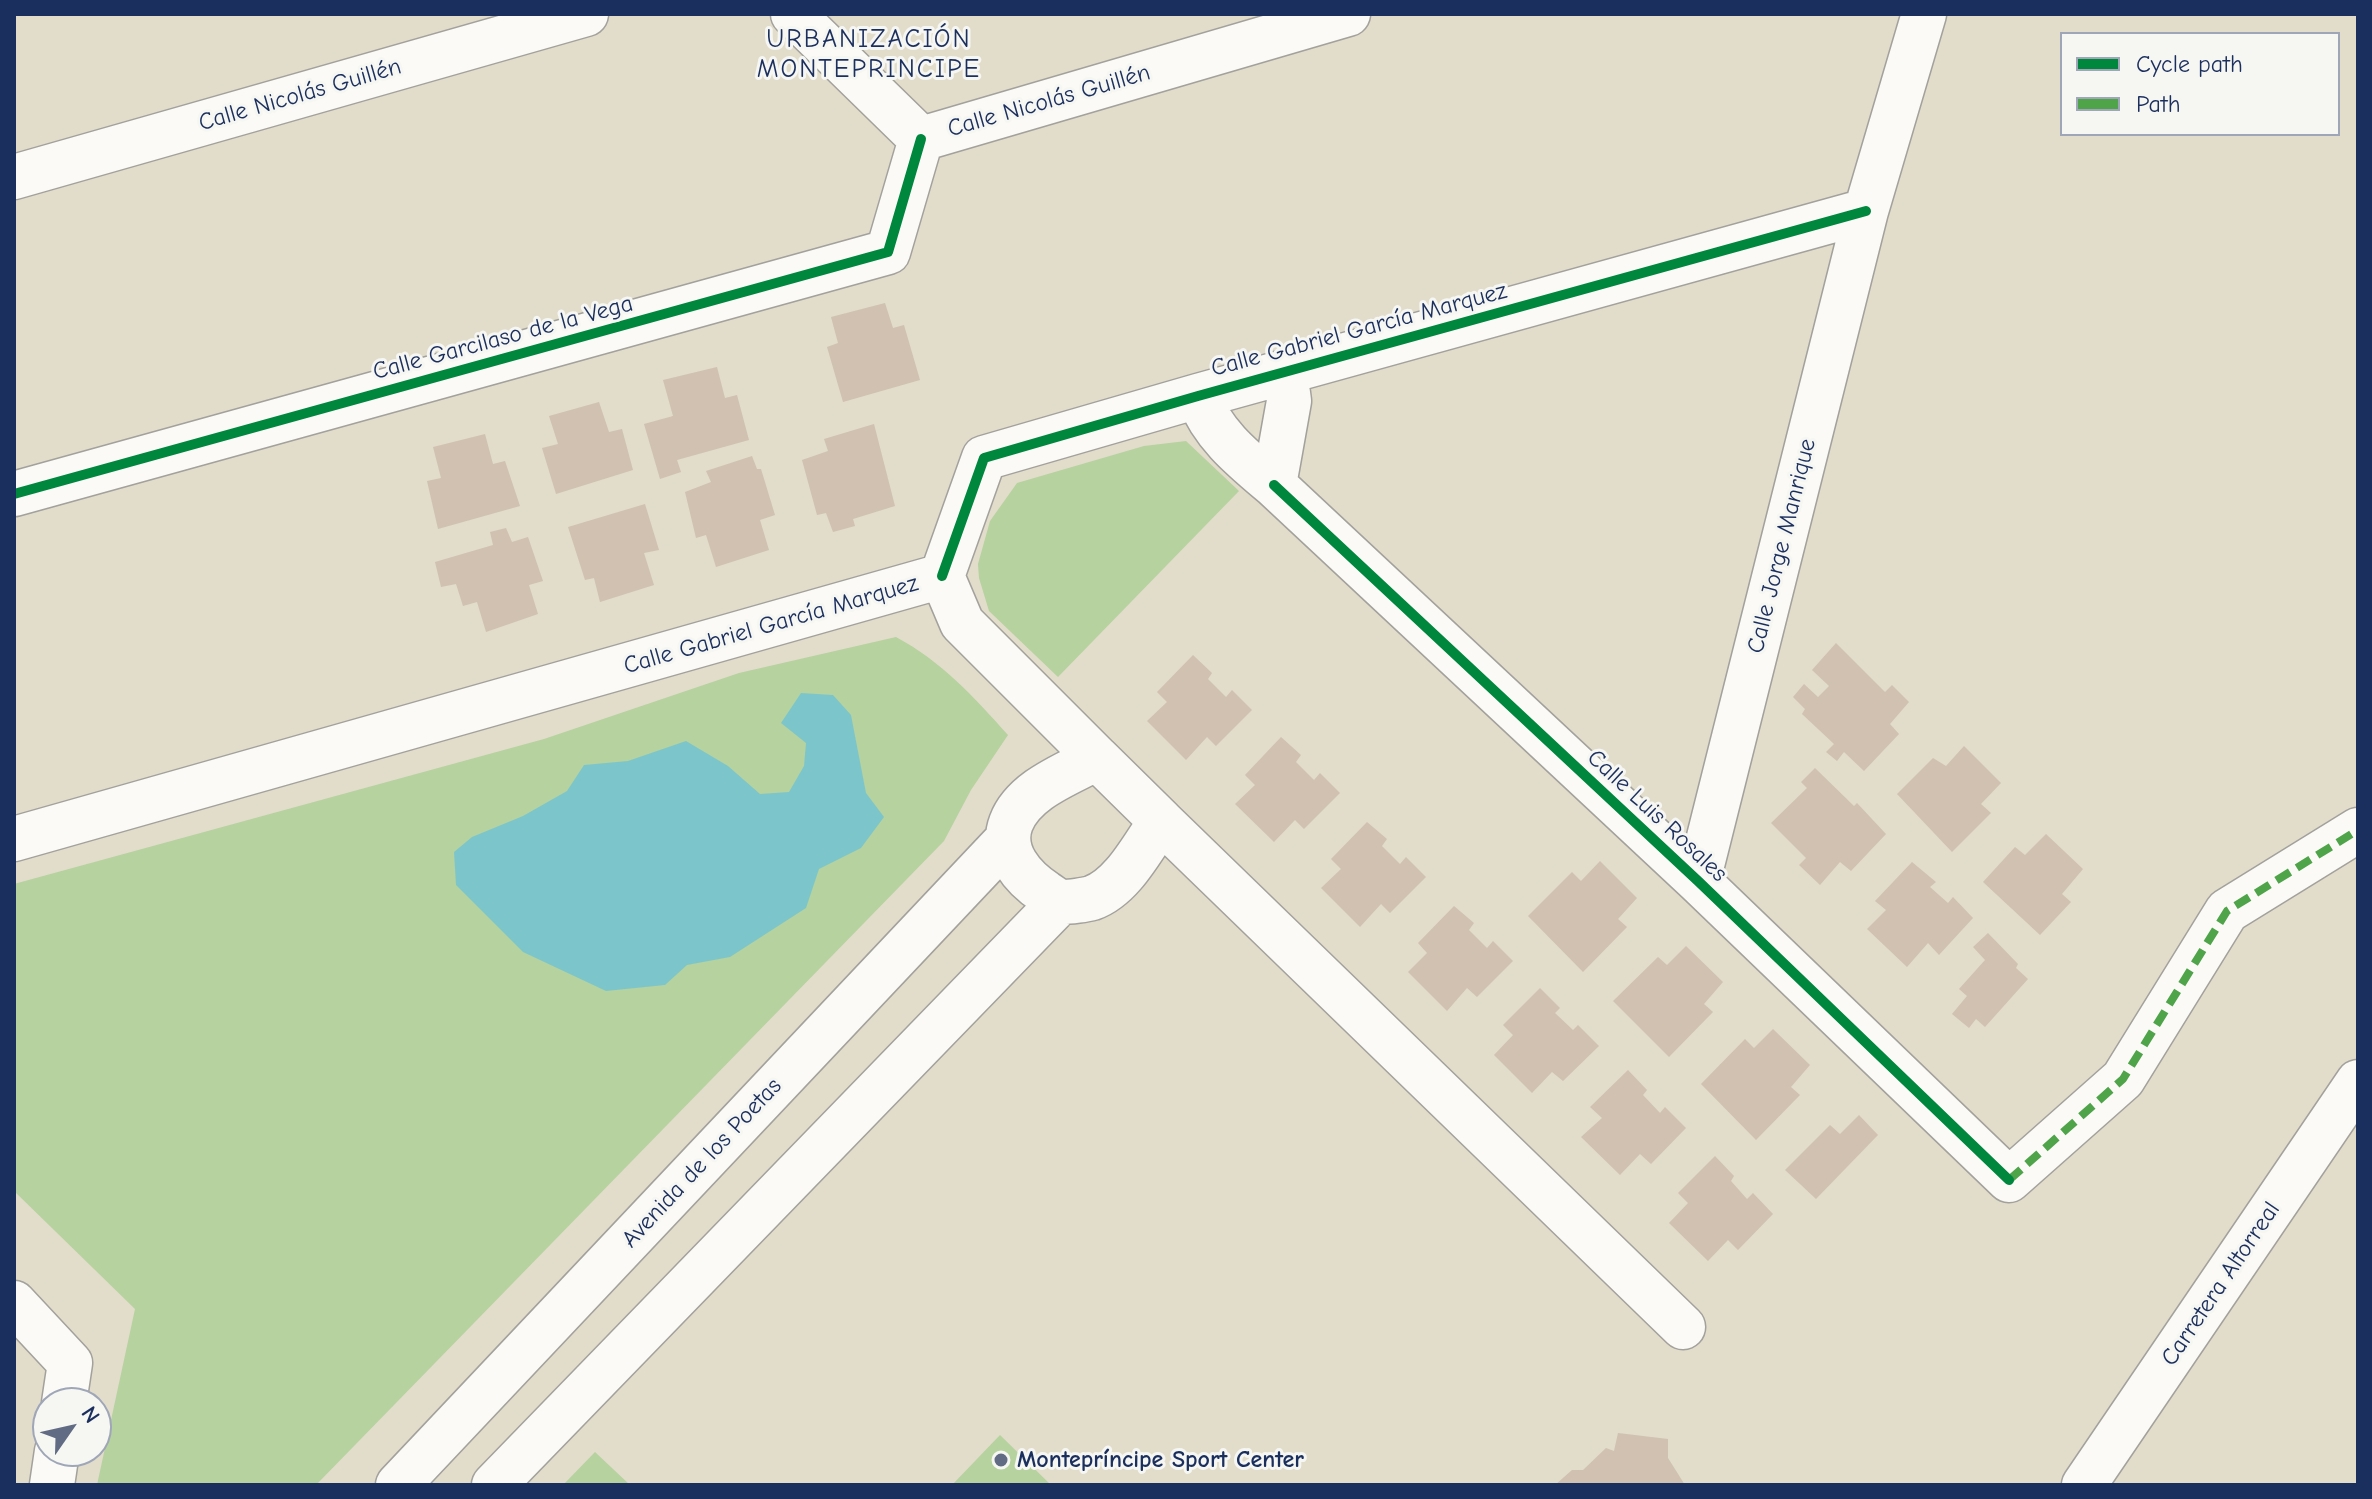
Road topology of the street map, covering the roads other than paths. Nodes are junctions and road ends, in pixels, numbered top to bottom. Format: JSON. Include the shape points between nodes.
{"nodes":[{"id":1,"x":586,"y":14,"type":"edge"},
{"id":2,"x":793,"y":14,"type":"edge"},
{"id":3,"x":1348,"y":14,"type":"edge"},
{"id":4,"x":1924,"y":14,"type":"edge"},
{"id":5,"x":921,"y":139,"type":"junction"},
{"id":6,"x":14,"y":177,"type":"edge"},
{"id":7,"x":1866,"y":211,"type":"junction"},
{"id":8,"x":1285,"y":371,"type":"junction"},
{"id":9,"x":1198,"y":396,"type":"junction"},
{"id":10,"x":1274,"y":485,"type":"junction"},
{"id":11,"x":14,"y":494,"type":"edge"},
{"id":12,"x":942,"y":576,"type":"junction"},
{"id":13,"x":1097,"y":758,"type":"junction"},
{"id":14,"x":1161,"y":821,"type":"junction"},
{"id":15,"x":2358,"y":830,"type":"edge"},
{"id":16,"x":14,"y":839,"type":"edge"},
{"id":17,"x":1007,"y":840,"type":"junction"},
{"id":18,"x":1698,"y":881,"type":"junction"},
{"id":19,"x":1060,"y":902,"type":"junction"},
{"id":20,"x":2358,"y":1082,"type":"edge"},
{"id":21,"x":14,"y":1303,"type":"edge"},
{"id":22,"x":1683,"y":1327,"type":"dead end"},
{"id":23,"x":66,"y":1387,"type":"edge"},
{"id":24,"x":398,"y":1485,"type":"edge"},
{"id":25,"x":494,"y":1485,"type":"edge"},
{"id":26,"x":2084,"y":1485,"type":"edge"}],
"edges":[{"from":1,"to":6,"type":"street","name":"Calle Nicolás Guillén"},
{"from":2,"to":5,"type":"street","name":"Calle Nicolás Guillén"},
{"from":3,"to":5,"type":"street","name":"Calle Nicolás Guillén"},
{"from":4,"to":7,"type":"street","name":"Calle Jorge Manrique"},
{"from":5,"to":11,"type":"street","name":"Calle Garcilaso de la Vega","via":[[888,252]]},
{"from":7,"to":8,"type":"street","name":"Calle Gabriel García Marquez"},
{"from":7,"to":18,"type":"street","name":"Calle Jorge Manrique"},
{"from":8,"to":9,"type":"street","name":"Calle Gabriel García Marquez"},
{"from":8,"to":10,"type":"street","via":[[1289,401]]},
{"from":9,"to":10,"type":"street","name":"Calle Luis Rosales","via":[[1206,418],[1231,448]]},
{"from":9,"to":12,"type":"street","name":"Calle Gabriel García Marquez","via":[[984,458]]},
{"from":10,"to":18,"type":"street","name":"Calle Luis Rosales"},
{"from":12,"to":13,"type":"street","via":[[962,623]]},
{"from":12,"to":16,"type":"street","name":"Calle Gabriel García Marquez"},
{"from":13,"to":14,"type":"street"},
{"from":13,"to":17,"type":"street","via":[[1024,802]]},
{"from":14,"to":19,"type":"street","via":[[1117,880],[1093,898]]},
{"from":14,"to":22,"type":"street"},
{"from":15,"to":18,"type":"street","name":"Calle Luis Rosales","via":[[2227,911],[2123,1079],[2009,1180]]},
{"from":17,"to":19,"type":"street","via":[[1014,864]]},
{"from":17,"to":24,"type":"street","name":"Avenida de los Poetas"},
{"from":19,"to":25,"type":"street"},
{"from":20,"to":26,"type":"street","name":"Carretera Altorreal"},
{"from":21,"to":23,"type":"street","via":[[70,1363]]}]}
